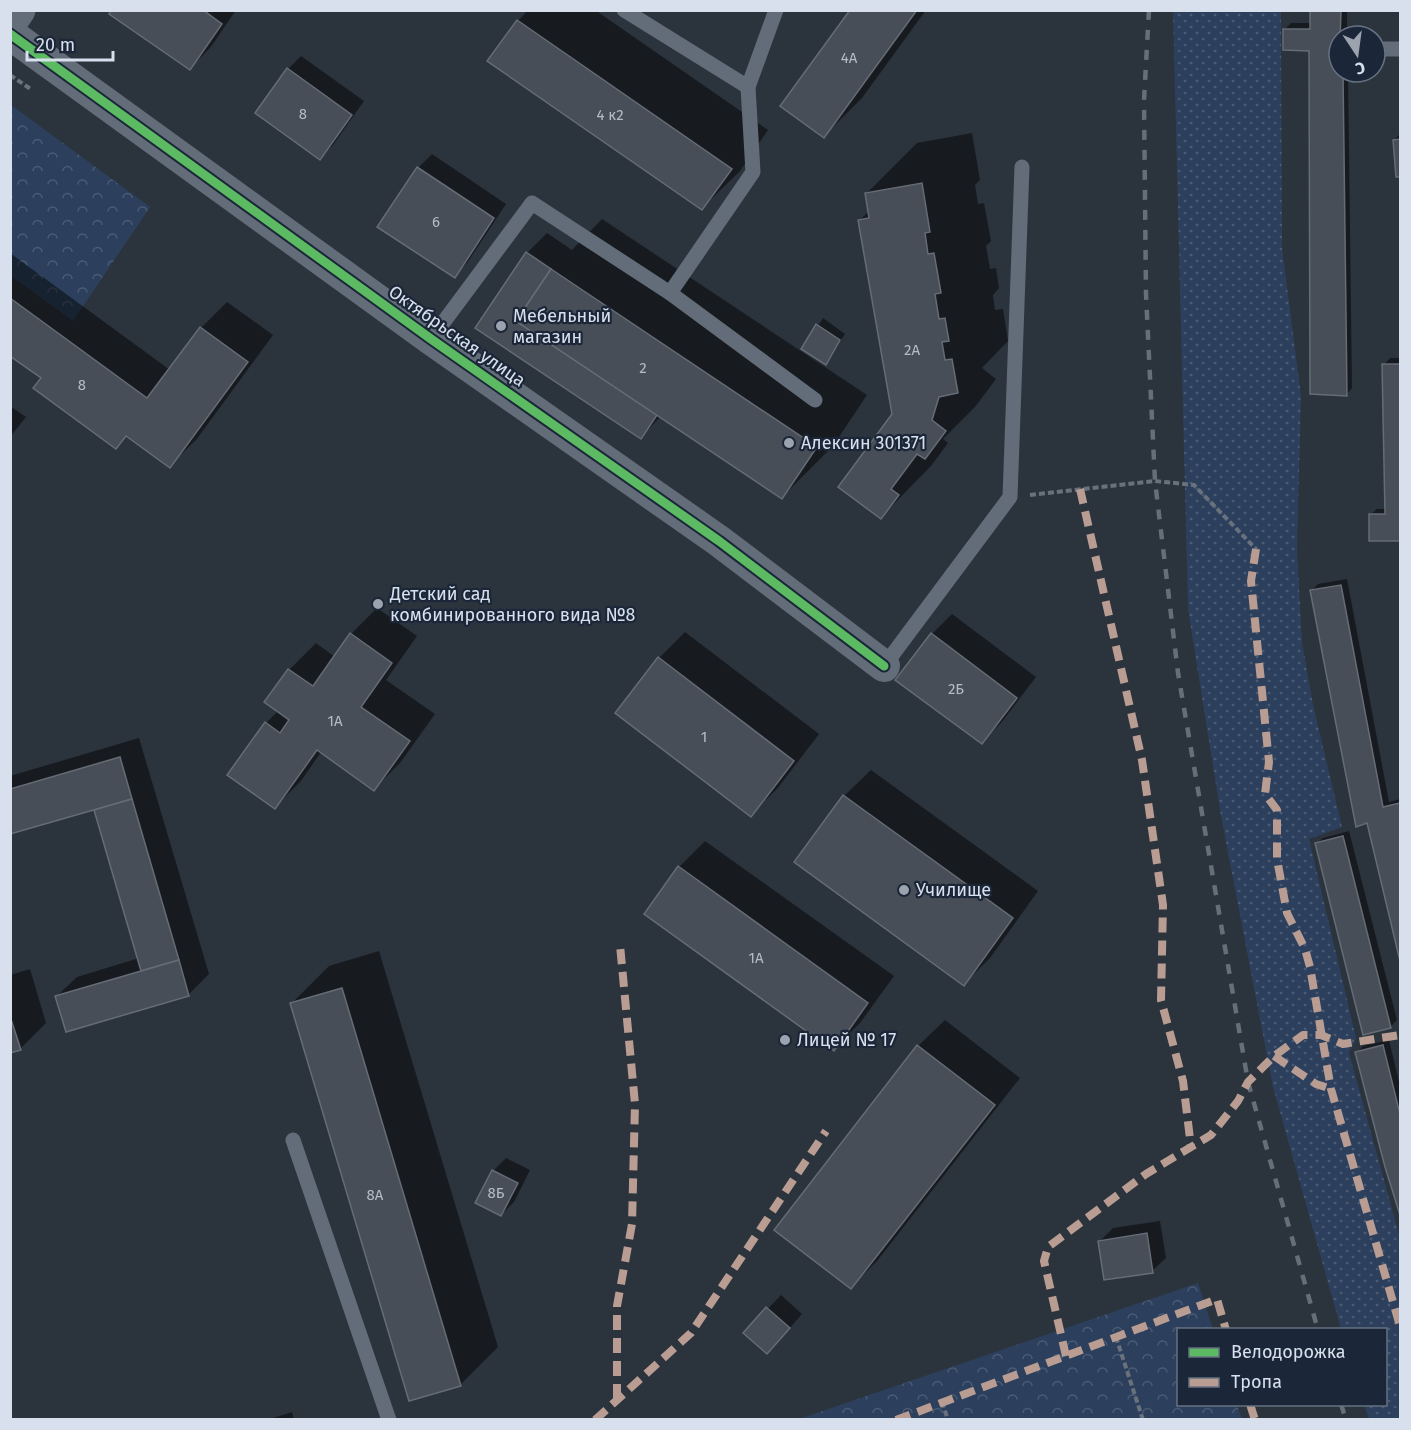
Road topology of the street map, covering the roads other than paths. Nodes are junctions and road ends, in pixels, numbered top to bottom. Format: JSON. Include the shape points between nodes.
{"nodes":[{"id":1,"x":19,"y":10,"type":"edge"},
{"id":2,"x":624,"y":10,"type":"edge"},
{"id":3,"x":776,"y":10,"type":"edge"},
{"id":4,"x":10,"y":23,"type":"edge"},
{"id":5,"x":10,"y":34,"type":"edge"},
{"id":6,"x":748,"y":87,"type":"junction"},
{"id":7,"x":1022,"y":167,"type":"dead end"},
{"id":8,"x":670,"y":293,"type":"junction"},
{"id":9,"x":432,"y":339,"type":"junction"},
{"id":10,"x":815,"y":400,"type":"dead end"},
{"id":11,"x":884,"y":666,"type":"joint"},
{"id":12,"x":293,"y":1140,"type":"dead end"},
{"id":13,"x":389,"y":1419,"type":"edge"}],
"edges":[{"from":1,"to":4,"type":"street"},
{"from":2,"to":6,"type":"lane"},
{"from":3,"to":6,"type":"lane"},
{"from":5,"to":9,"type":"street","name":"Октябрьская улица"},
{"from":6,"to":8,"type":"lane","via":[[753,172]]},
{"from":7,"to":11,"type":"lane","via":[[1010,497]]},
{"from":8,"to":9,"type":"lane","via":[[532,203]]},
{"from":8,"to":10,"type":"lane"},
{"from":9,"to":11,"type":"street","name":"Октябрьская улица","via":[[719,541]]},
{"from":12,"to":13,"type":"lane"}]}
